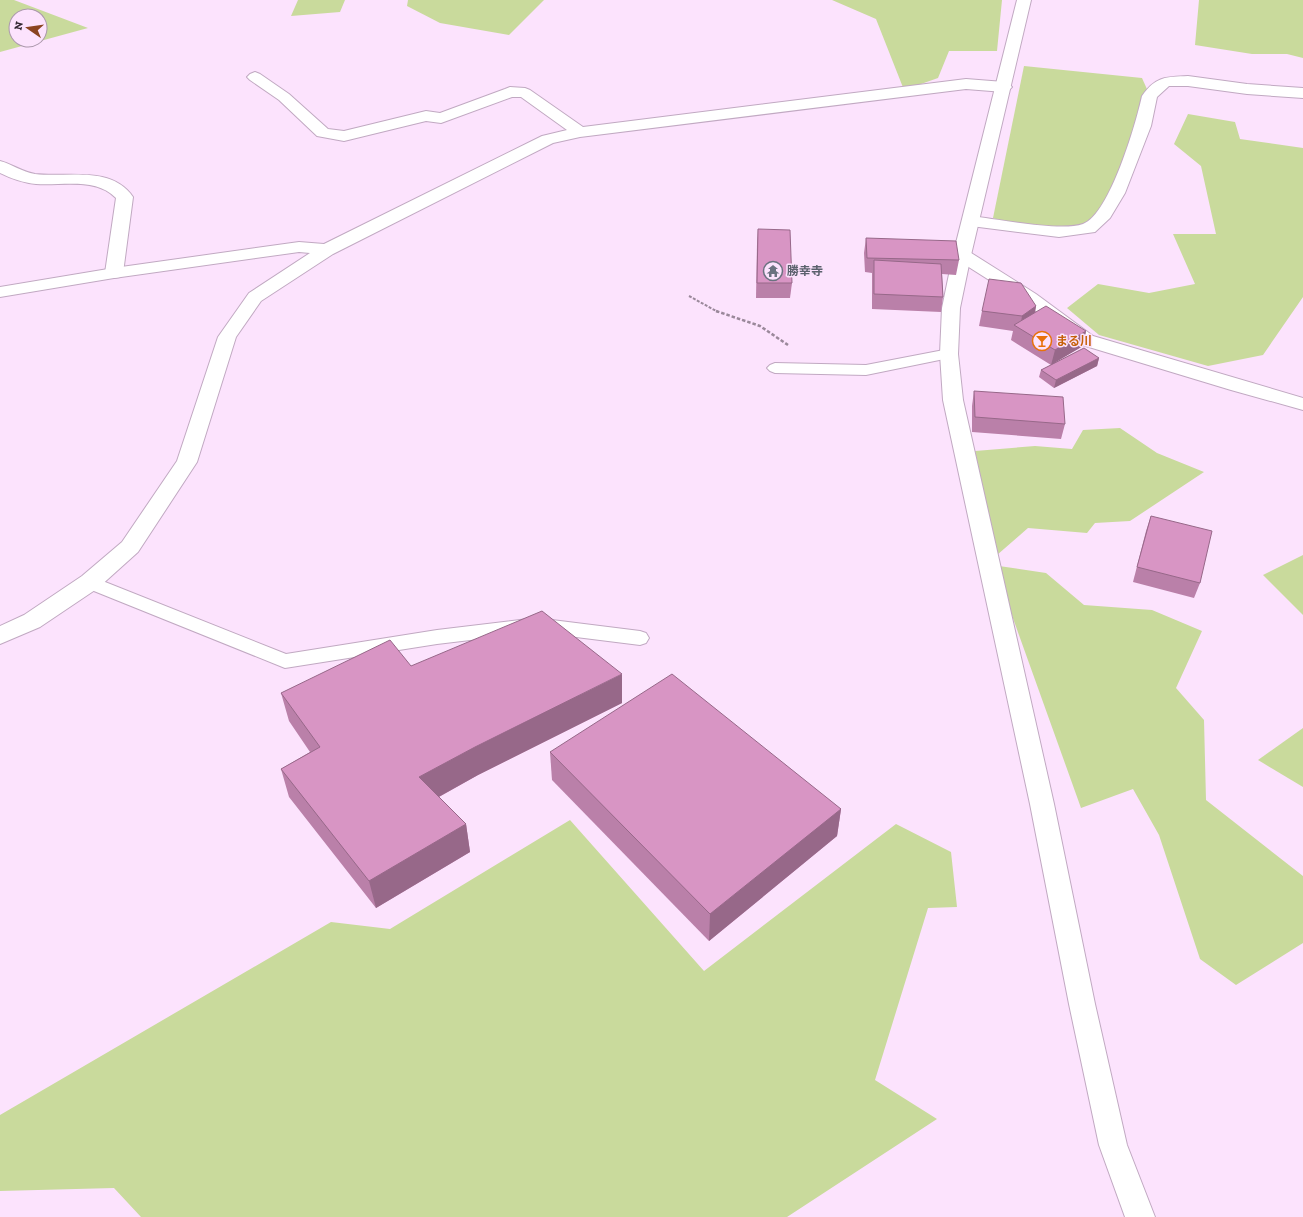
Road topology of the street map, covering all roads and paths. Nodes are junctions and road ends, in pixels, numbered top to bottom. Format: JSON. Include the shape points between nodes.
{"nodes":[{"id":1,"x":1024,"y":0,"type":"edge"},
{"id":2,"x":255,"y":77,"type":"dead end"},
{"id":3,"x":1004,"y":86,"type":"junction"},
{"id":4,"x":1303,"y":92,"type":"edge"},
{"id":5,"x":580,"y":132,"type":"junction"},
{"id":6,"x":0,"y":166,"type":"edge"},
{"id":7,"x":971,"y":221,"type":"junction"},
{"id":8,"x":327,"y":250,"type":"junction"},
{"id":9,"x":962,"y":255,"type":"junction"},
{"id":10,"x":114,"y":273,"type":"junction"},
{"id":11,"x":0,"y":292,"type":"edge"},
{"id":12,"x":689,"y":296,"type":"dead end"},
{"id":13,"x":949,"y":354,"type":"junction"},
{"id":14,"x":775,"y":368,"type":"dead end"},
{"id":15,"x":813,"y":369,"type":"junction"},
{"id":16,"x":1303,"y":404,"type":"edge"},
{"id":17,"x":90,"y":582,"type":"junction"},
{"id":18,"x":0,"y":636,"type":"edge"},
{"id":19,"x":640,"y":638,"type":"dead end"},
{"id":20,"x":1140,"y":1217,"type":"edge"}],
"edges":[{"from":1,"to":3,"type":"street"},
{"from":2,"to":5,"type":"street","via":[[284,97],[323,133],[344,136],[426,116],[441,118],[510,92],[525,93]]},
{"from":3,"to":5,"type":"street","via":[[966,84]]},
{"from":3,"to":7,"type":"street"},
{"from":4,"to":7,"type":"street","via":[[1247,89],[1188,81],[1165,82],[1150,96],[1143,126],[1117,193],[1104,214],[1089,228],[1060,232]]},
{"from":5,"to":8,"type":"street","via":[[548,139]]},
{"from":6,"to":10,"type":"street","via":[[15,174],[34,179],[93,180],[115,187],[125,198]]},
{"from":7,"to":9,"type":"street"},
{"from":8,"to":10,"type":"street","via":[[299,247]]},
{"from":8,"to":17,"type":"street","via":[[255,297],[227,337],[187,462],[130,547]]},
{"from":9,"to":13,"type":"street","via":[[951,308]]},
{"from":9,"to":16,"type":"street","via":[[1030,298],[1086,340]]},
{"from":10,"to":11,"type":"street"},
{"from":12,"to":15,"type":"path","via":[[721,314],[760,326],[785,341]]},
{"from":13,"to":15,"type":"lane","via":[[866,370]]},
{"from":13,"to":20,"type":"street","via":[[953,400],[1042,804],[1113,1145]]},
{"from":14,"to":15,"type":"lane"},
{"from":17,"to":18,"type":"street","via":[[32,621]]},
{"from":17,"to":19,"type":"lane","via":[[285,661],[437,637],[536,625]]}]}
